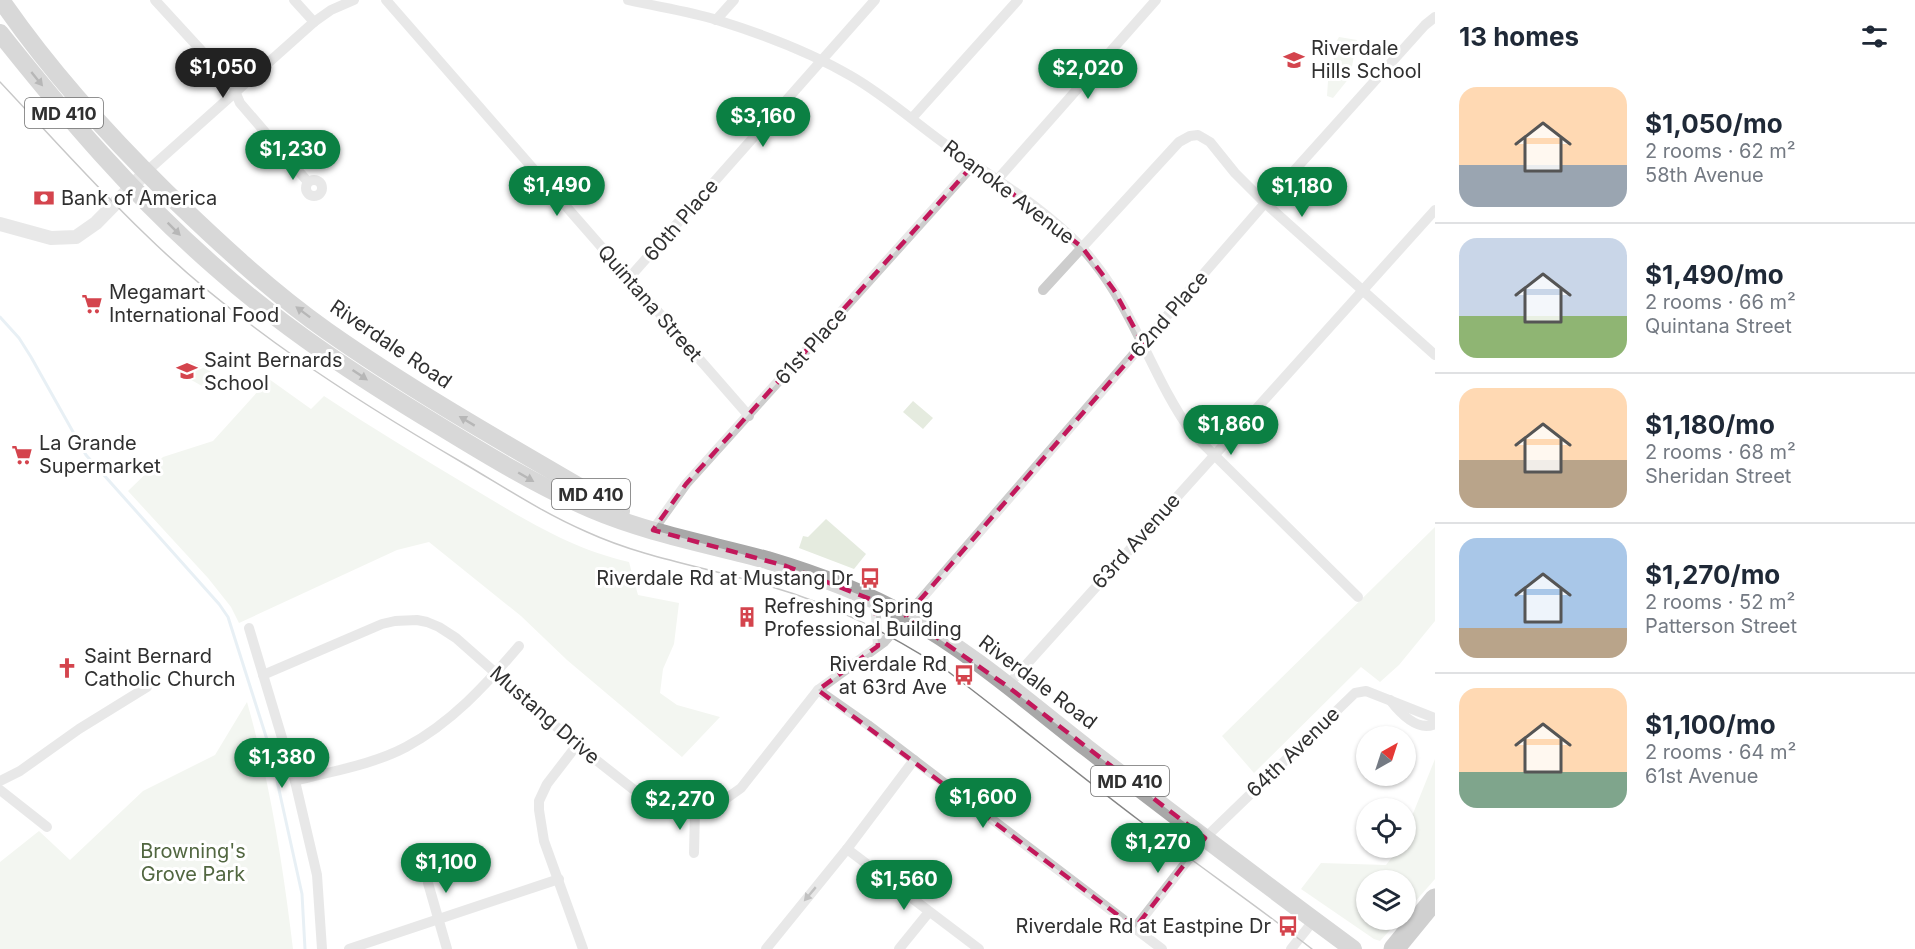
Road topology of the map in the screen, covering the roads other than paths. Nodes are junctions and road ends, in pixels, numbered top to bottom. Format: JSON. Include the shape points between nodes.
{"nodes":[{"id":1,"x":1,"y":0,"type":"edge"},
{"id":2,"x":9,"y":0,"type":"edge"},
{"id":3,"x":155,"y":0,"type":"edge"},
{"id":4,"x":294,"y":0,"type":"edge"},
{"id":5,"x":354,"y":0,"type":"edge"},
{"id":6,"x":386,"y":0,"type":"edge"},
{"id":7,"x":628,"y":0,"type":"edge"},
{"id":8,"x":735,"y":0,"type":"edge"},
{"id":9,"x":875,"y":0,"type":"edge"},
{"id":10,"x":1018,"y":0,"type":"edge"},
{"id":11,"x":1156,"y":0,"type":"edge"},
{"id":12,"x":1435,"y":17,"type":"edge"},
{"id":13,"x":716,"y":20,"type":"junction"},
{"id":14,"x":314,"y":22,"type":"junction"},
{"id":15,"x":0,"y":33,"type":"edge"},
{"id":16,"x":46,"y":60,"type":"junction"},
{"id":17,"x":820,"y":61,"type":"junction"},
{"id":18,"x":236,"y":92,"type":"junction"},
{"id":19,"x":912,"y":118,"type":"junction"},
{"id":20,"x":974,"y":164,"type":"junction"},
{"id":21,"x":146,"y":172,"type":"junction"},
{"id":22,"x":997,"y":180,"type":"junction"},
{"id":23,"x":308,"y":182,"type":"dead end"},
{"id":24,"x":132,"y":187,"type":"junction"},
{"id":25,"x":1265,"y":203,"type":"junction"},
{"id":26,"x":1435,"y":210,"type":"edge"},
{"id":27,"x":0,"y":224,"type":"edge"},
{"id":28,"x":1082,"y":247,"type":"junction"},
{"id":29,"x":629,"y":278,"type":"junction"},
{"id":30,"x":1043,"y":290,"type":"dead end"},
{"id":31,"x":1362,"y":290,"type":"junction"},
{"id":32,"x":1143,"y":344,"type":"junction"},
{"id":33,"x":1435,"y":355,"type":"edge"},
{"id":34,"x":749,"y":416,"type":"junction"},
{"id":35,"x":1213,"y":455,"type":"junction"},
{"id":36,"x":653,"y":530,"type":"junction"},
{"id":37,"x":1358,"y":597,"type":"dead end"},
{"id":38,"x":875,"y":601,"type":"junction"},
{"id":39,"x":906,"y":616,"type":"junction"},
{"id":40,"x":249,"y":628,"type":"dead end"},
{"id":41,"x":519,"y":646,"type":"dead end"},
{"id":42,"x":878,"y":646,"type":"junction"},
{"id":43,"x":495,"y":674,"type":"junction"},
{"id":44,"x":263,"y":675,"type":"junction"},
{"id":45,"x":1007,"y":686,"type":"junction"},
{"id":46,"x":147,"y":687,"type":"dead end"},
{"id":47,"x":818,"y":690,"type":"junction"},
{"id":48,"x":1390,"y":700,"type":"junction"},
{"id":49,"x":1435,"y":718,"type":"edge"},
{"id":50,"x":1435,"y":724,"type":"edge"},
{"id":51,"x":577,"y":745,"type":"junction"},
{"id":52,"x":914,"y":760,"type":"junction"},
{"id":53,"x":0,"y":781,"type":"edge"},
{"id":54,"x":295,"y":781,"type":"junction"},
{"id":55,"x":0,"y":790,"type":"edge"},
{"id":56,"x":695,"y":810,"type":"junction"},
{"id":57,"x":47,"y":827,"type":"dead end"},
{"id":58,"x":1205,"y":838,"type":"junction"},
{"id":59,"x":847,"y":849,"type":"junction"},
{"id":60,"x":694,"y":853,"type":"dead end"},
{"id":61,"x":428,"y":872,"type":"dead end"},
{"id":62,"x":560,"y":879,"type":"junction"},
{"id":63,"x":1435,"y":899,"type":"edge"},
{"id":64,"x":929,"y":912,"type":"junction"},
{"id":65,"x":438,"y":920,"type":"junction"},
{"id":66,"x":1314,"y":920,"type":"junction"},
{"id":67,"x":1135,"y":928,"type":"junction"},
{"id":68,"x":322,"y":949,"type":"edge"},
{"id":69,"x":349,"y":949,"type":"edge"},
{"id":70,"x":447,"y":949,"type":"edge"},
{"id":71,"x":583,"y":949,"type":"edge"},
{"id":72,"x":766,"y":949,"type":"edge"},
{"id":73,"x":899,"y":949,"type":"edge"},
{"id":74,"x":979,"y":949,"type":"edge"},
{"id":75,"x":1162,"y":949,"type":"edge"},
{"id":76,"x":1292,"y":949,"type":"edge"},
{"id":77,"x":1353,"y":949,"type":"edge"},
{"id":78,"x":1394,"y":949,"type":"edge"}],
"edges":[{"from":1,"to":16,"type":"main road","number":"MD 410"},
{"from":2,"to":16,"type":"main road"},
{"from":3,"to":18,"type":"street"},
{"from":4,"to":14,"type":"street"},
{"from":5,"to":14,"type":"street"},
{"from":6,"to":29,"type":"street","name":"Quintana Street"},
{"from":7,"to":13,"type":"street","name":"Roanoke Avenue"},
{"from":8,"to":13,"type":"street"},
{"from":9,"to":17,"type":"street","name":"60th Place"},
{"from":10,"to":19,"type":"street"},
{"from":11,"to":22,"type":"street"},
{"from":12,"to":25,"type":"street","name":"62nd Place"},
{"from":13,"to":17,"type":"street","name":"Roanoke Avenue"},
{"from":14,"to":18,"type":"street"},
{"from":15,"to":24,"type":"main road","number":"MD 410","one_way":true,"via":[[66,115]]},
{"from":16,"to":21,"type":"main road","number":"MD 410"},
{"from":17,"to":19,"type":"street","name":"Roanoke Avenue","via":[[853,77]]},
{"from":17,"to":29,"type":"street","name":"60th Place"},
{"from":18,"to":21,"type":"street"},
{"from":18,"to":23,"type":"street","via":[[240,103]]},
{"from":19,"to":20,"type":"street","name":"Roanoke Avenue"},
{"from":20,"to":22,"type":"street","name":"Roanoke Avenue"},
{"from":20,"to":34,"type":"street","name":"61st Place"},
{"from":21,"to":24,"type":"street"},
{"from":36,"to":21,"type":"main road","name":"Riverdale Road","number":"MD 410","one_way":true,"via":[[444,407],[326,330],[237,259]]},
{"from":22,"to":28,"type":"street","name":"Roanoke Avenue"},
{"from":24,"to":27,"type":"street","via":[[76,237],[51,238]]},
{"from":24,"to":36,"type":"main road","name":"Riverdale Road","number":"MD 410","one_way":true,"via":[[208,261],[260,304],[402,403],[554,493]]},
{"from":25,"to":28,"type":"street","via":[[1204,138],[1190,136],[1169,152]]},
{"from":25,"to":31,"type":"street"},
{"from":25,"to":32,"type":"street","name":"62nd Place"},
{"from":26,"to":31,"type":"street","name":"63rd Avenue"},
{"from":28,"to":30,"type":"street"},
{"from":28,"to":32,"type":"street","name":"Roanoke Avenue","via":[[1114,290]]},
{"from":29,"to":34,"type":"street","name":"Quintana Street"},
{"from":31,"to":33,"type":"street"},
{"from":31,"to":35,"type":"street","name":"63rd Avenue"},
{"from":32,"to":35,"type":"street","name":"Roanoke Avenue","via":[[1179,416]]},
{"from":32,"to":39,"type":"street","name":"62nd Place"},
{"from":34,"to":36,"type":"street","name":"61st Place","via":[[686,484]]},
{"from":35,"to":37,"type":"street","name":"Roanoke Avenue"},
{"from":35,"to":45,"type":"street","name":"63rd Avenue"},
{"from":36,"to":38,"type":"main road","name":"Riverdale Road","number":"MD 410","via":[[786,566]]},
{"from":38,"to":39,"type":"main road","name":"Riverdale Road","number":"MD 410"},
{"from":38,"to":42,"type":"street"},
{"from":39,"to":42,"type":"street","name":"Mustang Drive"},
{"from":39,"to":45,"type":"main road","name":"Riverdale Road","number":"MD 410"},
{"from":40,"to":44,"type":"street"},
{"from":41,"to":43,"type":"street"},
{"from":42,"to":47,"type":"street","name":"Mustang Drive"},
{"from":43,"to":44,"type":"street","name":"Mustang Drive","via":[[439,627],[406,620],[382,624]]},
{"from":43,"to":51,"type":"street","name":"Mustang Drive"},
{"from":43,"to":54,"type":"street","via":[[458,711],[405,747]]},
{"from":44,"to":54,"type":"street"},
{"from":45,"to":58,"type":"main road","name":"Riverdale Road","number":"MD 410"},
{"from":46,"to":53,"type":"street"},
{"from":47,"to":52,"type":"street"},
{"from":47,"to":56,"type":"street","name":"Mustang Drive","via":[[741,788],[720,803]]},
{"from":48,"to":49,"type":"street","name":"64th Avenue"},
{"from":48,"to":50,"type":"street","name":"64th Avenue","via":[[1415,724]]},
{"from":48,"to":58,"type":"street","name":"64th Avenue","via":[[1366,691],[1355,693]]},
{"from":51,"to":56,"type":"street","name":"Mustang Drive","via":[[649,799],[677,809]]},
{"from":51,"to":62,"type":"street","via":[[539,801],[544,841]]},
{"from":52,"to":59,"type":"street"},
{"from":52,"to":67,"type":"street"},
{"from":54,"to":68,"type":"street","via":[[317,874]]},
{"from":55,"to":57,"type":"street"},
{"from":56,"to":60,"type":"street"},
{"from":58,"to":66,"type":"main road","name":"Riverdale Road","number":"MD 410"},
{"from":58,"to":67,"type":"street"},
{"from":59,"to":64,"type":"street"},
{"from":59,"to":72,"type":"street","one_way":true},
{"from":61,"to":65,"type":"street"},
{"from":62,"to":65,"type":"street"},
{"from":62,"to":71,"type":"street"},
{"from":63,"to":78,"type":"highway"},
{"from":64,"to":73,"type":"street"},
{"from":64,"to":74,"type":"street"},
{"from":65,"to":69,"type":"street"},
{"from":65,"to":70,"type":"street"},
{"from":66,"to":76,"type":"street"},
{"from":66,"to":77,"type":"main road","name":"Riverdale Road","number":"MD 410"},
{"from":67,"to":75,"type":"street"}]}
